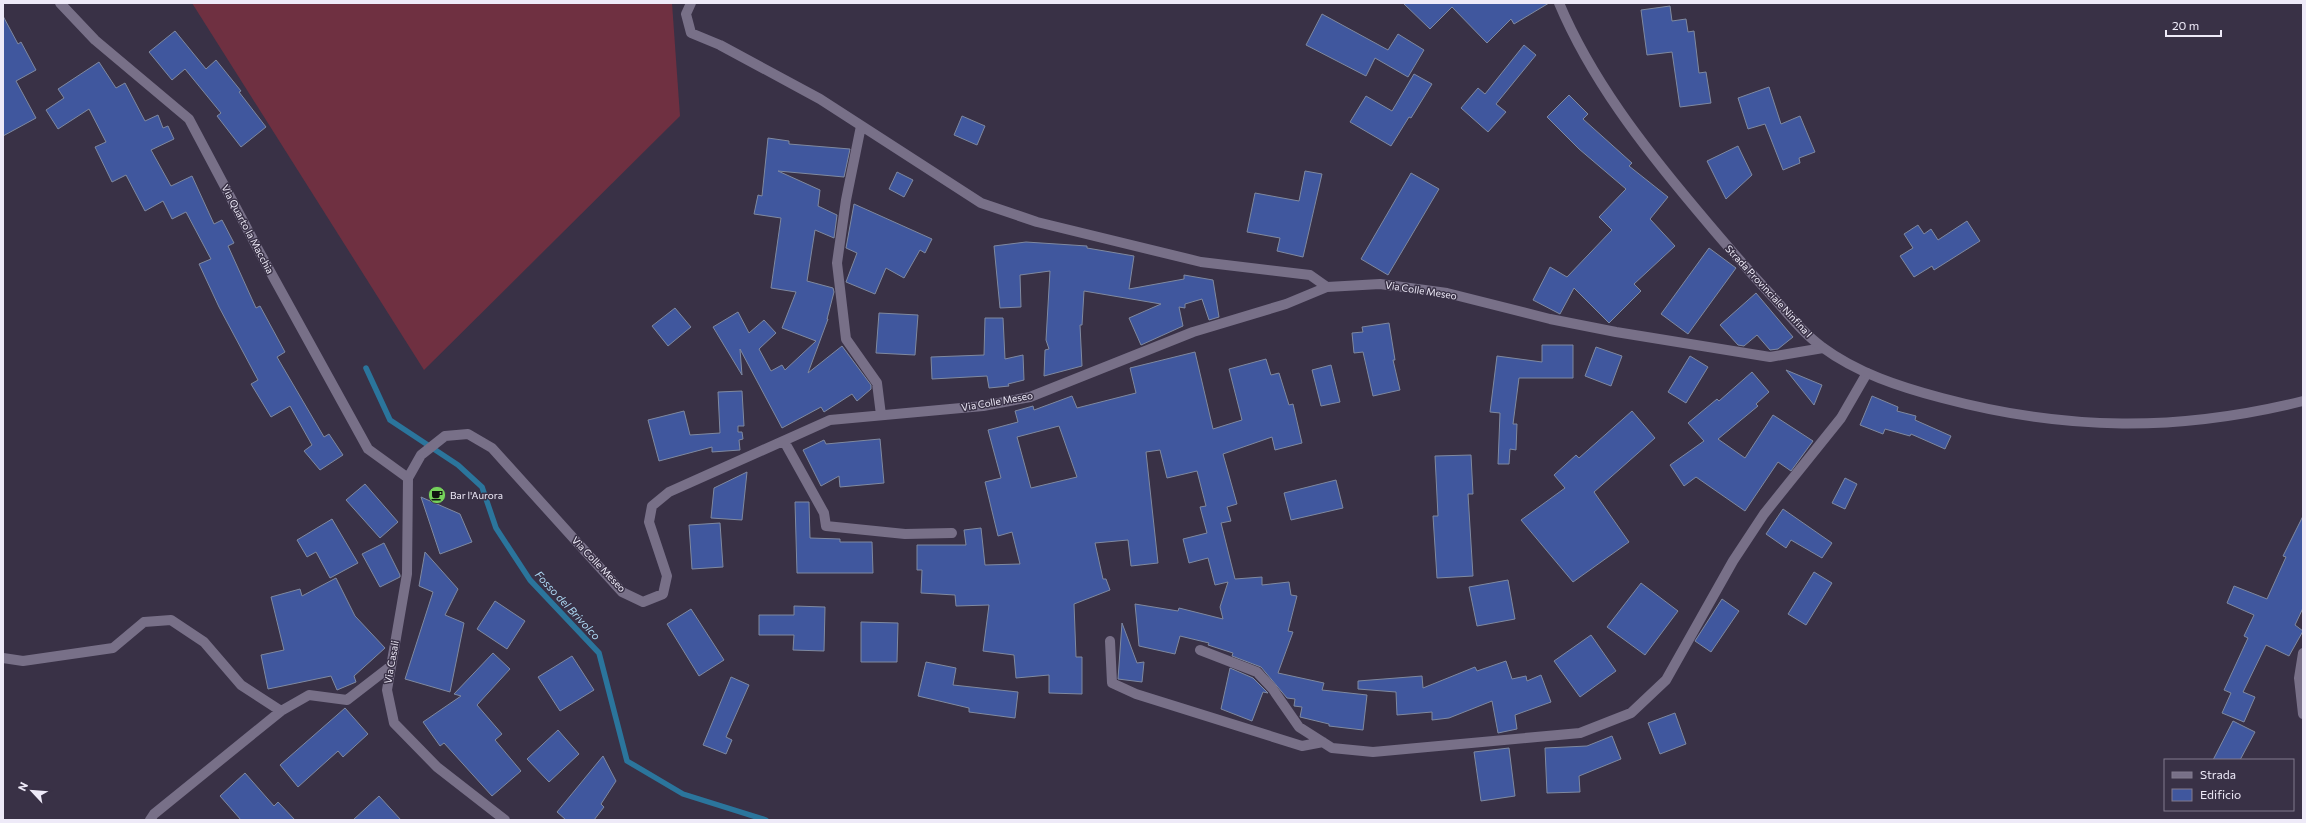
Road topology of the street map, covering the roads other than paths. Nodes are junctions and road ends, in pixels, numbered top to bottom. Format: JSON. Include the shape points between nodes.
{"nodes":[{"id":1,"x":60,"y":3,"type":"edge"},
{"id":2,"x":691,"y":3,"type":"edge"},
{"id":3,"x":1559,"y":3,"type":"edge"},
{"id":4,"x":861,"y":126,"type":"junction"},
{"id":5,"x":1327,"y":287,"type":"junction"},
{"id":6,"x":1823,"y":348,"type":"junction"},
{"id":7,"x":1867,"y":373,"type":"junction"},
{"id":8,"x":2303,"y":401,"type":"edge"},
{"id":9,"x":881,"y":415,"type":"junction"},
{"id":10,"x":784,"y":441,"type":"junction"},
{"id":11,"x":408,"y":478,"type":"junction"},
{"id":12,"x":952,"y":533,"type":"dead end"},
{"id":13,"x":1110,"y":641,"type":"dead end"},
{"id":14,"x":1200,"y":650,"type":"dead end"},
{"id":15,"x":2303,"y":653,"type":"edge"},
{"id":16,"x":3,"y":658,"type":"edge"},
{"id":17,"x":391,"y":666,"type":"junction"},
{"id":18,"x":281,"y":711,"type":"junction"},
{"id":19,"x":2303,"y":714,"type":"edge"},
{"id":20,"x":1323,"y":742,"type":"junction"},
{"id":21,"x":150,"y":820,"type":"edge"},
{"id":22,"x":506,"y":820,"type":"edge"}],
"edges":[{"from":1,"to":11,"type":"street","name":"Via Quarto la Macchia","via":[[95,40],[189,119],[368,449]]},
{"from":2,"to":4,"type":"street","via":[[686,14],[691,33],[764,68],[820,99]]},
{"from":3,"to":6,"type":"street","name":"Strada Provinciale Ninfina I","via":[[1572,34],[1620,112],[1653,158],[1734,254],[1805,333]]},
{"from":4,"to":5,"type":"street","via":[[981,203],[1037,222],[1201,262],[1310,275]]},
{"from":4,"to":9,"type":"street","via":[[846,200],[837,263],[846,339],[877,383]]},
{"from":5,"to":6,"type":"street","name":"Via Colle Meseo","via":[[1380,284],[1447,293],[1550,319],[1770,357]]},
{"from":5,"to":9,"type":"street","name":"Via Colle Meseo","via":[[1286,304],[1193,332],[1030,397],[983,406]]},
{"from":6,"to":7,"type":"street","name":"Strada Provinciale Ninfina I"},
{"from":7,"to":8,"type":"street","name":"Strada Provinciale Ninfina I","via":[[1907,389],[1987,410],[2070,422],[2148,425],[2196,422],[2256,413]]},
{"from":7,"to":20,"type":"street","via":[[1841,418],[1764,514],[1737,555],[1666,680],[1631,713],[1580,733],[1492,742],[1373,752],[1332,748]]},
{"from":9,"to":10,"type":"street","name":"Via Colle Meseo","via":[[830,420]]},
{"from":10,"to":11,"type":"street","name":"Via Colle Meseo","via":[[669,492],[652,506],[649,522],[667,576],[663,594],[643,602],[622,592],[492,448],[468,434],[445,436],[421,455]]},
{"from":10,"to":12,"type":"street","via":[[824,514],[826,526],[905,534]]},
{"from":11,"to":17,"type":"street","name":"Via Casali","via":[[407,574]]},
{"from":13,"to":20,"type":"street","via":[[1112,683],[1136,694],[1302,746]]},
{"from":14,"to":20,"type":"street","via":[[1257,672],[1272,688],[1299,727]]},
{"from":15,"to":19,"type":"street","via":[[2299,678]]},
{"from":16,"to":18,"type":"street","via":[[23,660],[113,648],[144,622],[171,620],[204,642],[241,685]]},
{"from":17,"to":18,"type":"street","via":[[347,700],[309,695]]},
{"from":17,"to":22,"type":"street","name":"Via Casali","via":[[387,690],[394,723],[437,767]]},
{"from":18,"to":21,"type":"street","via":[[154,814]]}]}
